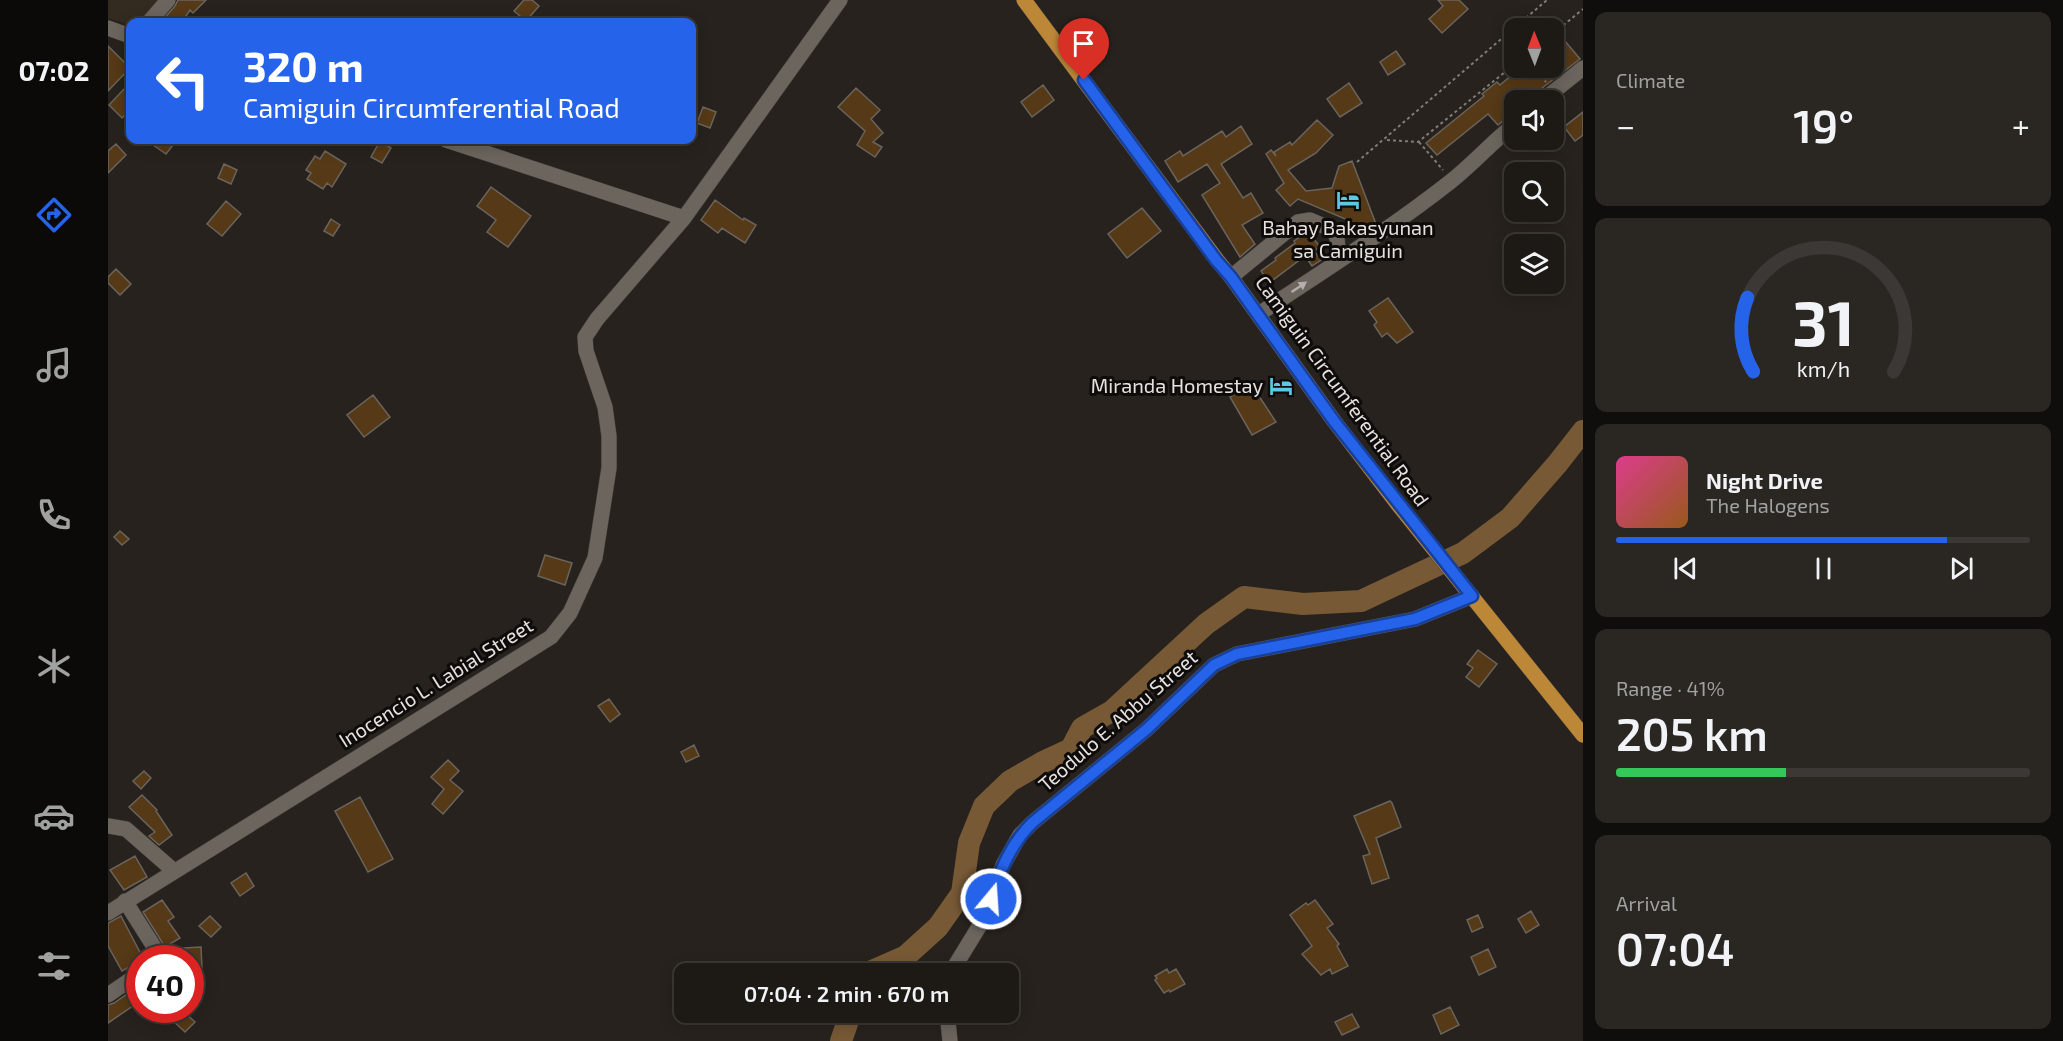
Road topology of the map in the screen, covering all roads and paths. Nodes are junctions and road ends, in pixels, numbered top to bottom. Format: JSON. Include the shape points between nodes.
{"nodes":[{"id":1,"x":168,"y":0,"type":"edge"},
{"id":2,"x":840,"y":0,"type":"edge"},
{"id":3,"x":1547,"y":0,"type":"edge"},
{"id":4,"x":1027,"y":2,"type":"edge"},
{"id":5,"x":1583,"y":9,"type":"edge"},
{"id":6,"x":152,"y":18,"type":"edge"},
{"id":7,"x":1564,"y":25,"type":"edge"},
{"id":8,"x":108,"y":28,"type":"edge"},
{"id":9,"x":126,"y":35,"type":"edge"},
{"id":10,"x":1503,"y":38,"type":"joint"},
{"id":11,"x":1583,"y":68,"type":"edge"},
{"id":12,"x":1504,"y":73,"type":"edge"},
{"id":13,"x":1556,"y":90,"type":"edge"},
{"id":14,"x":1504,"y":134,"type":"edge"},
{"id":15,"x":1385,"y":140,"type":"junction"},
{"id":16,"x":1418,"y":142,"type":"junction"},
{"id":17,"x":458,"y":144,"type":"edge"},
{"id":18,"x":1357,"y":162,"type":"dead end"},
{"id":19,"x":1452,"y":181,"type":"junction"},
{"id":20,"x":684,"y":218,"type":"junction"},
{"id":21,"x":1339,"y":260,"type":"junction"},
{"id":22,"x":1231,"y":277,"type":"junction"},
{"id":23,"x":1259,"y":315,"type":"junction"},
{"id":24,"x":1472,"y":596,"type":"junction"},
{"id":25,"x":1583,"y":735,"type":"edge"},
{"id":26,"x":108,"y":825,"type":"edge"},
{"id":27,"x":174,"y":871,"type":"junction"},
{"id":28,"x":125,"y":901,"type":"junction"},
{"id":29,"x":108,"y":913,"type":"edge"},
{"id":30,"x":153,"y":945,"type":"edge"},
{"id":31,"x":957,"y":963,"type":"edge"},
{"id":32,"x":126,"y":983,"type":"edge"},
{"id":33,"x":108,"y":995,"type":"edge"},
{"id":34,"x":948,"y":1023,"type":"edge"},
{"id":35,"x":950,"y":1041,"type":"edge"}],
"edges":[{"from":1,"to":6,"type":"street"},
{"from":2,"to":20,"type":"street","name":"Inocencio L. Labial Street"},
{"from":3,"to":10,"type":"path"},
{"from":4,"to":22,"type":"main road","name":"Camiguin Circumferential Road"},
{"from":5,"to":7,"type":"path"},
{"from":8,"to":9,"type":"street"},
{"from":10,"to":15,"type":"path"},
{"from":11,"to":13,"type":"street"},
{"from":12,"to":16,"type":"path"},
{"from":14,"to":19,"type":"street"},
{"from":15,"to":16,"type":"path"},
{"from":15,"to":18,"type":"path"},
{"from":16,"to":19,"type":"path"},
{"from":17,"to":20,"type":"street"},
{"from":19,"to":21,"type":"street"},
{"from":20,"to":27,"type":"street","name":"Inocencio L. Labial Street","via":[[585,337],[605,407],[609,468],[594,558],[570,614],[551,637]]},
{"from":21,"to":22,"type":"street","via":[[1333,230],[1305,220]]},
{"from":23,"to":21,"type":"street","one_way":true},
{"from":22,"to":23,"type":"main road","name":"Camiguin Circumferential Road"},
{"from":23,"to":24,"type":"main road","name":"Camiguin Circumferential Road","via":[[1334,421]]},
{"from":24,"to":25,"type":"main road","name":"Camiguin Circumferential Road"},
{"from":24,"to":31,"type":"street","name":"Teodulo E. Abbu Street","via":[[1415,619],[1237,654],[1214,665],[1147,729],[1020,835],[1003,865],[988,912]]},
{"from":26,"to":27,"type":"street","via":[[126,829]]},
{"from":27,"to":28,"type":"street"},
{"from":28,"to":29,"type":"street"},
{"from":28,"to":30,"type":"street"},
{"from":32,"to":33,"type":"street"},
{"from":34,"to":35,"type":"street"}]}
